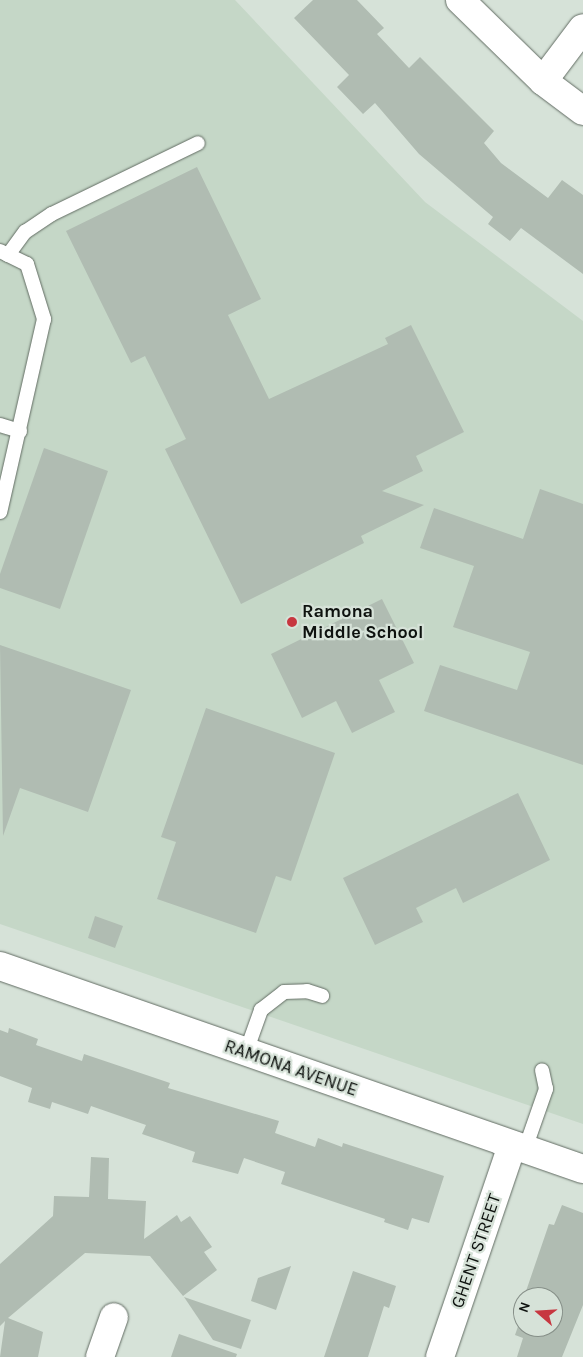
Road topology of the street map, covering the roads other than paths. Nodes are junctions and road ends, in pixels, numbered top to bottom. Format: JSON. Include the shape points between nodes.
{"nodes":[{"id":1,"x":460,"y":0,"type":"edge"},
{"id":2,"x":583,"y":28,"type":"edge"},
{"id":3,"x":543,"y":81,"type":"junction"},
{"id":4,"x":583,"y":111,"type":"edge"},
{"id":5,"x":198,"y":143,"type":"dead end"},
{"id":6,"x":4,"y":253,"type":"edge"},
{"id":7,"x":0,"y":425,"type":"edge"},
{"id":8,"x":20,"y":431,"type":"junction"},
{"id":9,"x":0,"y":512,"type":"edge"},
{"id":10,"x":0,"y":966,"type":"edge"},
{"id":11,"x":322,"y":996,"type":"dead end"},
{"id":12,"x":246,"y":1052,"type":"junction"},
{"id":13,"x":542,"y":1070,"type":"dead end"},
{"id":14,"x":519,"y":1147,"type":"junction"},
{"id":15,"x":583,"y":1169,"type":"edge"},
{"id":16,"x":114,"y":1317,"type":"dead end"},
{"id":17,"x":100,"y":1357,"type":"edge"},
{"id":18,"x":440,"y":1357,"type":"edge"}],
"edges":[{"from":1,"to":3,"type":"street"},
{"from":2,"to":3,"type":"street"},
{"from":3,"to":4,"type":"street"},
{"from":5,"to":6,"type":"lane","via":[[52,214],[25,232]]},
{"from":6,"to":8,"type":"lane","via":[[27,264],[44,319]]},
{"from":7,"to":8,"type":"lane"},
{"from":8,"to":9,"type":"lane"},
{"from":10,"to":12,"type":"street","name":"RAMONA AVENUE"},
{"from":11,"to":12,"type":"lane","via":[[307,991],[284,992],[262,1010]]},
{"from":12,"to":14,"type":"street","name":"RAMONA AVENUE"},
{"from":13,"to":14,"type":"lane","via":[[546,1089]]},
{"from":14,"to":15,"type":"street","name":"RAMONA AVENUE"},
{"from":14,"to":18,"type":"street","name":"GHENT STREET"},
{"from":16,"to":17,"type":"street"}]}
